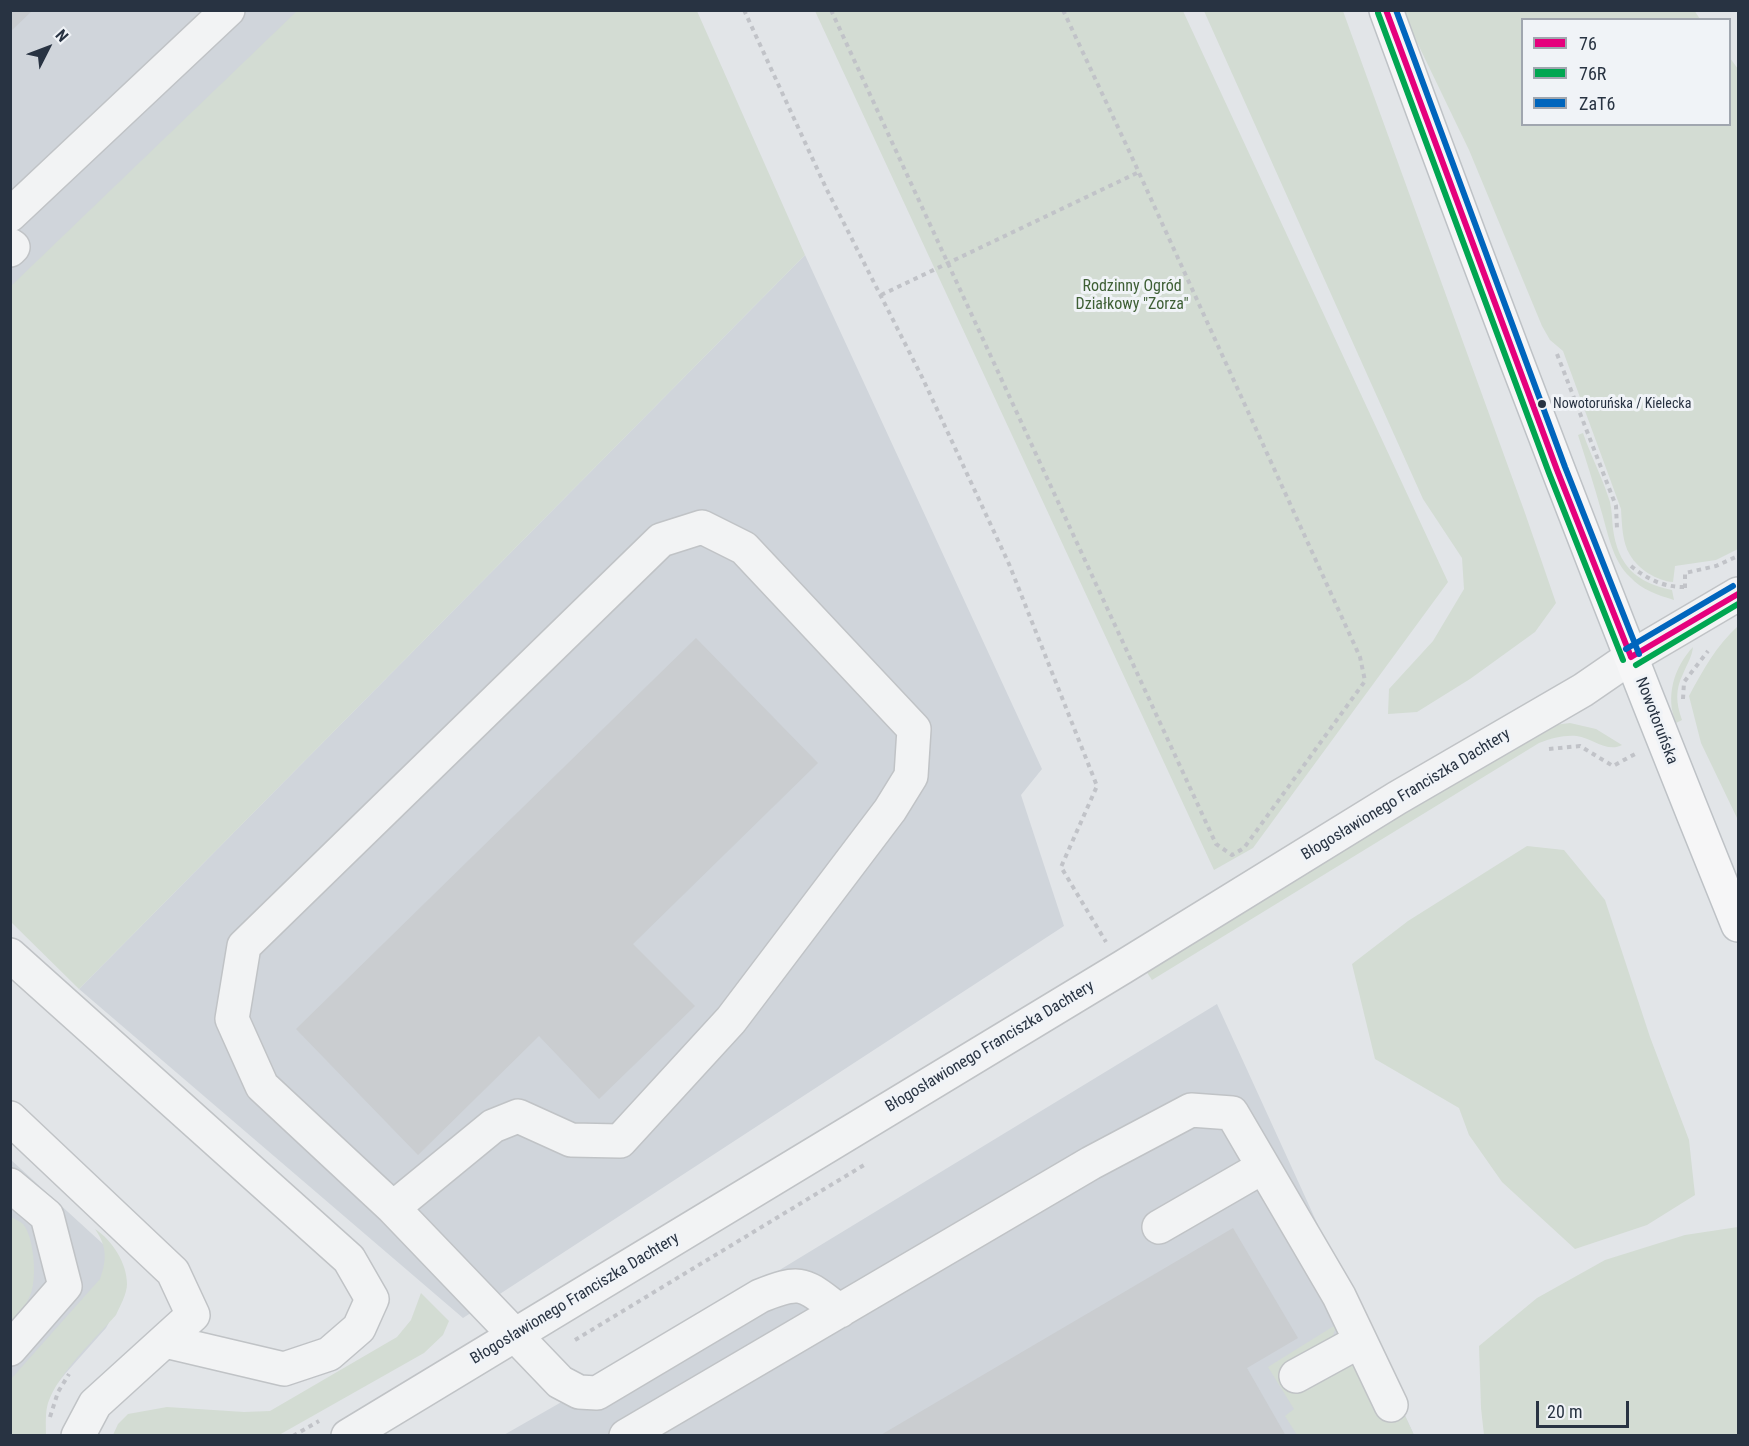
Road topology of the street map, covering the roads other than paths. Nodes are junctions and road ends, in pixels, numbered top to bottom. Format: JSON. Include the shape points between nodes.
{"nodes":[{"id":1,"x":228,"y":10,"type":"edge"},
{"id":2,"x":1386,"y":10,"type":"edge"},
{"id":3,"x":10,"y":215,"type":"edge"},
{"id":4,"x":10,"y":245,"type":"edge"},
{"id":5,"x":10,"y":250,"type":"edge"},
{"id":6,"x":1738,"y":594,"type":"edge"},
{"id":7,"x":1631,"y":657,"type":"junction"},
{"id":8,"x":1738,"y":925,"type":"edge"},
{"id":9,"x":10,"y":955,"type":"edge"},
{"id":10,"x":10,"y":1118,"type":"edge"},
{"id":11,"x":1263,"y":1167,"type":"junction"},
{"id":12,"x":10,"y":1185,"type":"edge"},
{"id":13,"x":393,"y":1208,"type":"junction"},
{"id":14,"x":1159,"y":1227,"type":"dead end"},
{"id":15,"x":840,"y":1311,"type":"junction"},
{"id":16,"x":516,"y":1335,"type":"junction"},
{"id":17,"x":165,"y":1341,"type":"junction"},
{"id":18,"x":1360,"y":1341,"type":"junction"},
{"id":19,"x":10,"y":1349,"type":"edge"},
{"id":20,"x":1296,"y":1376,"type":"dead end"},
{"id":21,"x":1391,"y":1405,"type":"dead end"},
{"id":22,"x":78,"y":1436,"type":"edge"},
{"id":23,"x":348,"y":1436,"type":"edge"},
{"id":24,"x":626,"y":1436,"type":"edge"}],
"edges":[{"from":1,"to":3,"type":"street"},
{"from":2,"to":7,"type":"main road","name":"Nowotoruńska"},
{"from":4,"to":5,"type":"street"},
{"from":6,"to":7,"type":"street","name":"Błogosławionego Franciszka Dachtery"},
{"from":7,"to":8,"type":"main road","name":"Nowotoruńska"},
{"from":7,"to":16,"type":"street","name":"Błogosławionego Franciszka Dachtery","via":[[1583,690],[1397,798]]},
{"from":9,"to":17,"type":"street","via":[[349,1259],[372,1299],[359,1328],[329,1354],[284,1369]]},
{"from":10,"to":17,"type":"street","via":[[174,1272],[194,1315]]},
{"from":11,"to":14,"type":"street"},
{"from":11,"to":15,"type":"street","via":[[1232,1113],[1191,1110],[1091,1163]]},
{"from":11,"to":18,"type":"street","via":[[1339,1296]]},
{"from":12,"to":19,"type":"street","via":[[47,1216],[65,1286]]},
{"from":13,"to":13,"type":"street","via":[[262,1086],[232,1019],[244,946],[661,540],[702,528],[744,548],[914,729],[911,776],[890,810],[731,1020],[620,1141],[571,1140],[518,1116],[493,1126]]},
{"from":13,"to":16,"type":"street"},
{"from":15,"to":16,"type":"street","via":[[806,1286],[786,1286],[760,1296],[597,1393],[579,1392],[560,1383]]},
{"from":15,"to":24,"type":"street"},
{"from":16,"to":23,"type":"street","name":"Błogosławionego Franciszka Dachtery"},
{"from":17,"to":22,"type":"street","via":[[95,1404]]},
{"from":18,"to":20,"type":"street"},
{"from":18,"to":21,"type":"street"}]}
